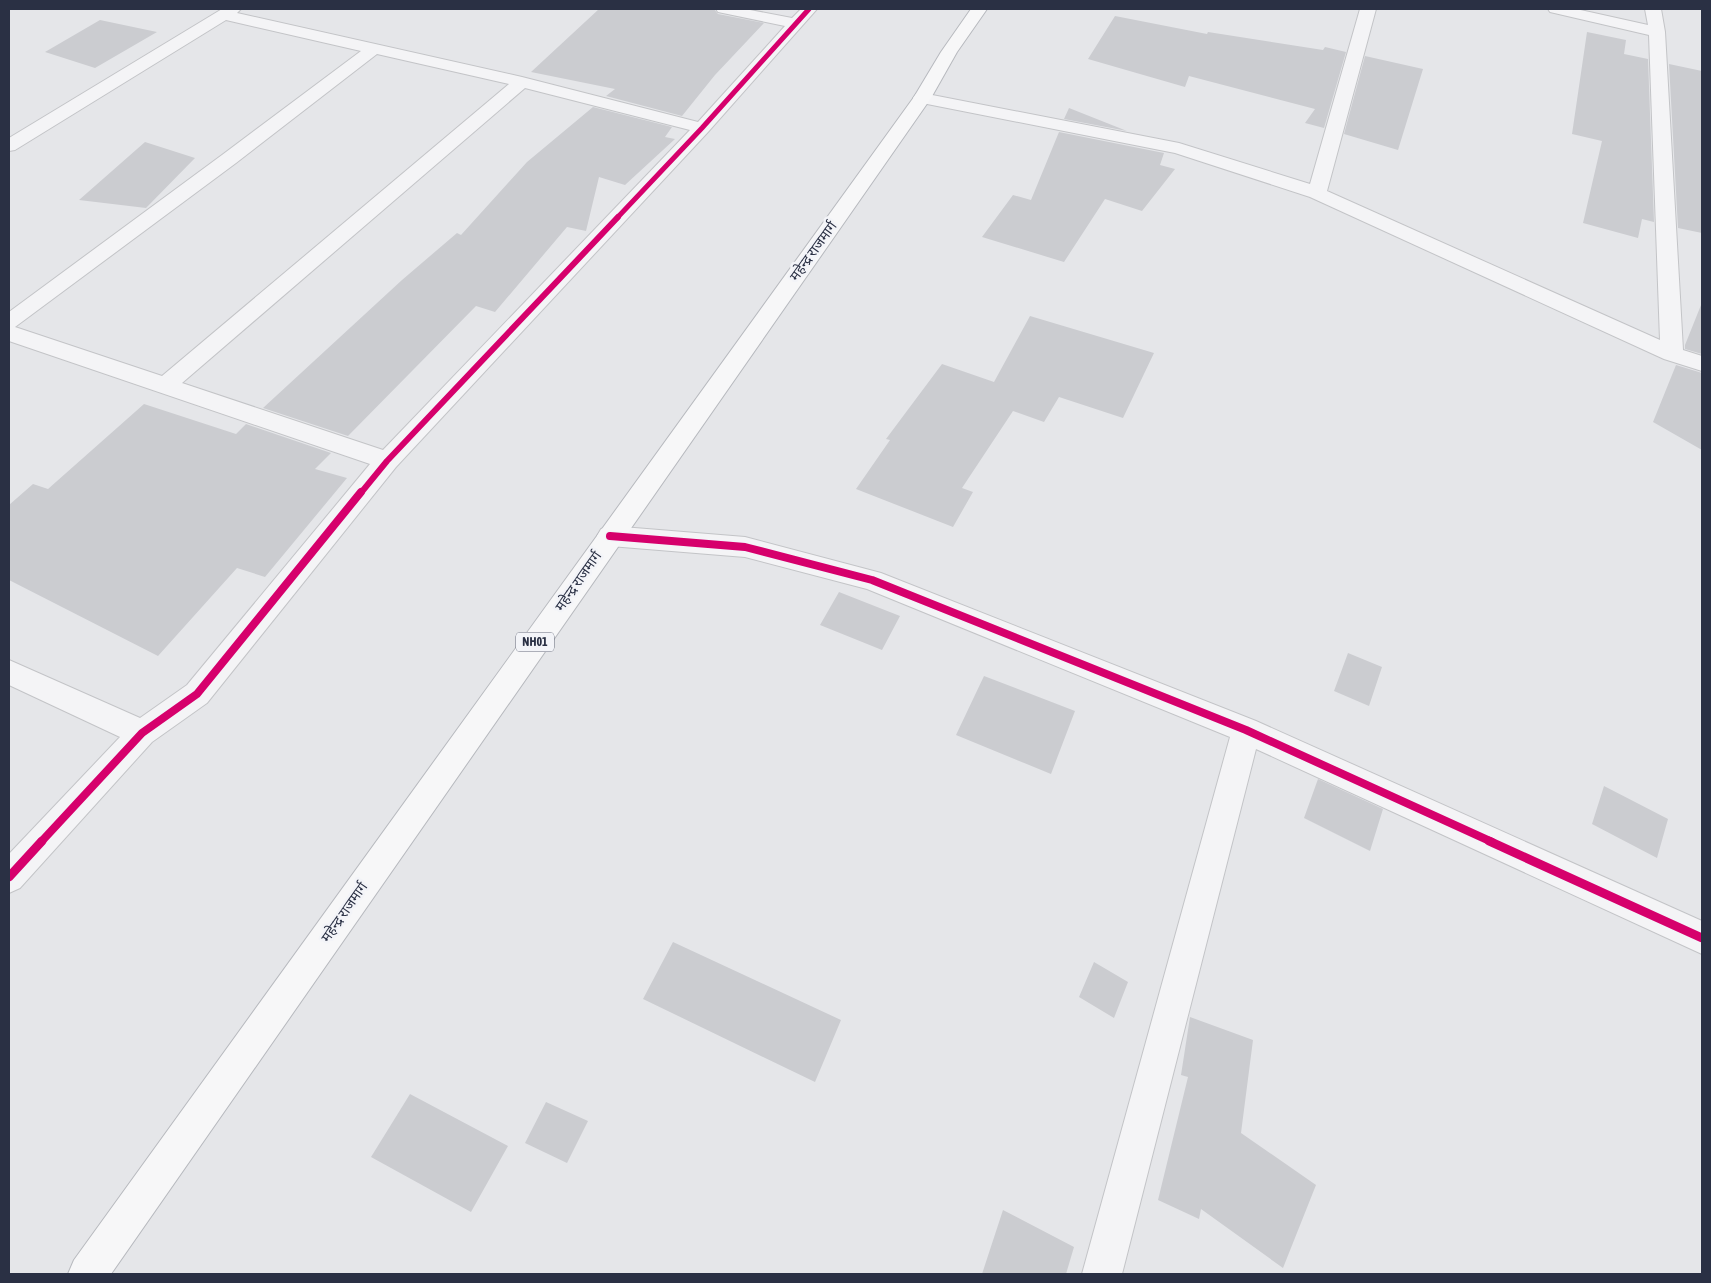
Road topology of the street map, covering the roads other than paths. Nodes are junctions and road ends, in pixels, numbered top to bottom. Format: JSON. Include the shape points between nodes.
{"nodes":[{"id":1,"x":724,"y":9,"type":"edge"},
{"id":2,"x":980,"y":9,"type":"edge"},
{"id":3,"x":1368,"y":9,"type":"edge"},
{"id":4,"x":1556,"y":9,"type":"edge"},
{"id":5,"x":1653,"y":9,"type":"edge"},
{"id":6,"x":228,"y":12,"type":"edge"},
{"id":7,"x":802,"y":16,"type":"edge"},
{"id":8,"x":1657,"y":32,"type":"junction"},
{"id":9,"x":373,"y":49,"type":"junction"},
{"id":10,"x":522,"y":82,"type":"junction"},
{"id":11,"x":922,"y":98,"type":"junction"},
{"id":12,"x":702,"y":128,"type":"junction"},
{"id":13,"x":9,"y":146,"type":"edge"},
{"id":14,"x":1317,"y":192,"type":"junction"},
{"id":15,"x":9,"y":322,"type":"edge"},
{"id":16,"x":9,"y":333,"type":"edge"},
{"id":17,"x":1672,"y":354,"type":"junction"},
{"id":18,"x":1702,"y":364,"type":"edge"},
{"id":19,"x":165,"y":386,"type":"junction"},
{"id":20,"x":388,"y":460,"type":"junction"},
{"id":21,"x":610,"y":536,"type":"junction"},
{"id":22,"x":9,"y":672,"type":"edge"},
{"id":23,"x":1246,"y":730,"type":"junction"},
{"id":24,"x":142,"y":732,"type":"junction"},
{"id":25,"x":9,"y":877,"type":"edge"},
{"id":26,"x":1702,"y":938,"type":"edge"},
{"id":27,"x":88,"y":1274,"type":"edge"},
{"id":28,"x":1102,"y":1274,"type":"edge"}],
"edges":[{"from":1,"to":7,"type":"street"},
{"from":2,"to":11,"type":"highway","name":"महेन्द्र राजमार्ग","number":"NH01"},
{"from":3,"to":14,"type":"street"},
{"from":4,"to":8,"type":"street"},
{"from":5,"to":8,"type":"street"},
{"from":6,"to":9,"type":"street"},
{"from":6,"to":13,"type":"street"},
{"from":7,"to":12,"type":"street"},
{"from":8,"to":17,"type":"street"},
{"from":9,"to":10,"type":"street"},
{"from":9,"to":15,"type":"street"},
{"from":10,"to":12,"type":"street"},
{"from":10,"to":19,"type":"street"},
{"from":11,"to":14,"type":"street","via":[[1180,148]]},
{"from":11,"to":21,"type":"highway","name":"महेन्द्र राजमार्ग","number":"NH01"},
{"from":12,"to":20,"type":"street"},
{"from":14,"to":17,"type":"street"},
{"from":16,"to":19,"type":"street"},
{"from":17,"to":18,"type":"street"},
{"from":19,"to":20,"type":"street"},
{"from":20,"to":24,"type":"street","via":[[197,694]]},
{"from":21,"to":23,"type":"street","via":[[745,547],[872,580]]},
{"from":21,"to":27,"type":"highway","name":"महेन्द्र राजमार्ग","number":"NH01"},
{"from":22,"to":24,"type":"street"},
{"from":23,"to":26,"type":"street"},
{"from":23,"to":28,"type":"street"},
{"from":24,"to":25,"type":"street"}]}
